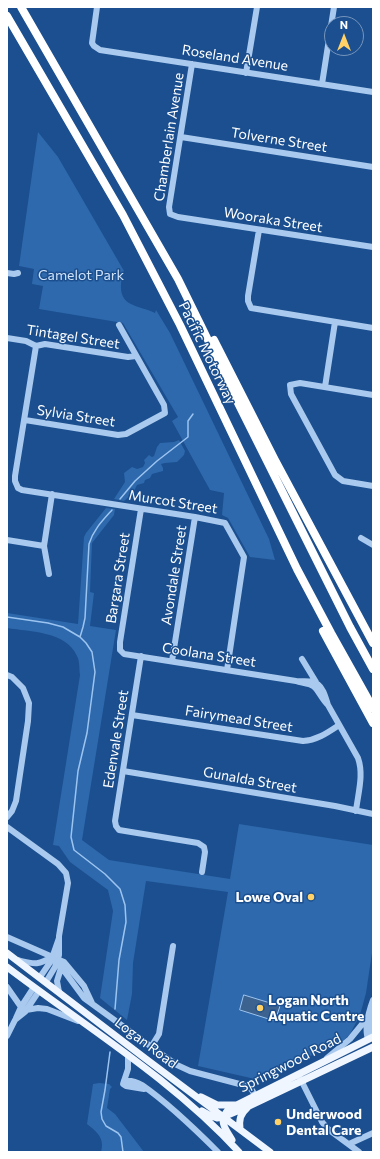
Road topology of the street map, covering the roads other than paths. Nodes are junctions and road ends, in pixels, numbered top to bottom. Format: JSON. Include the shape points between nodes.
{"nodes":[{"id":1,"x":21,"y":7,"type":"edge"},
{"id":2,"x":97,"y":7,"type":"edge"},
{"id":3,"x":257,"y":7,"type":"edge"},
{"id":4,"x":334,"y":7,"type":"edge"},
{"id":5,"x":7,"y":16,"type":"edge"},
{"id":6,"x":192,"y":64,"type":"junction"},
{"id":7,"x":246,"y":72,"type":"junction"},
{"id":8,"x":322,"y":84,"type":"junction"},
{"id":9,"x":373,"y":92,"type":"edge"},
{"id":10,"x":181,"y":137,"type":"junction"},
{"id":11,"x":373,"y":168,"type":"edge"},
{"id":12,"x":170,"y":214,"type":"joint"},
{"id":13,"x":259,"y":230,"type":"junction"},
{"id":14,"x":373,"y":247,"type":"edge"},
{"id":15,"x":7,"y":273,"type":"edge"},
{"id":16,"x":18,"y":273,"type":"dead end"},
{"id":17,"x":178,"y":279,"type":"junction"},
{"id":18,"x":335,"y":322,"type":"junction"},
{"id":19,"x":119,"y":325,"type":"dead end"},
{"id":20,"x":373,"y":328,"type":"edge"},
{"id":21,"x":7,"y":338,"type":"edge"},
{"id":22,"x":36,"y":346,"type":"junction"},
{"id":23,"x":136,"y":356,"type":"junction"},
{"id":24,"x":325,"y":387,"type":"junction"},
{"id":25,"x":373,"y":395,"type":"edge"},
{"id":26,"x":25,"y":420,"type":"junction"},
{"id":27,"x":373,"y":486,"type":"edge"},
{"id":28,"x":52,"y":494,"type":"junction"},
{"id":29,"x":265,"y":504,"type":"junction"},
{"id":30,"x":141,"y":509,"type":"junction"},
{"id":31,"x":195,"y":517,"type":"junction"},
{"id":32,"x":361,"y":538,"type":"dead end"},
{"id":33,"x":7,"y":540,"type":"edge"},
{"id":34,"x":373,"y":545,"type":"edge"},
{"id":35,"x":44,"y":546,"type":"junction"},
{"id":36,"x":49,"y":574,"type":"dead end"},
{"id":37,"x":373,"y":643,"type":"edge"},
{"id":38,"x":120,"y":650,"type":"joint"},
{"id":39,"x":141,"y":656,"type":"junction"},
{"id":40,"x":302,"y":659,"type":"dead end"},
{"id":41,"x":172,"y":661,"type":"junction"},
{"id":42,"x":227,"y":670,"type":"junction"},
{"id":43,"x":373,"y":670,"type":"edge"},
{"id":44,"x":309,"y":671,"type":"junction"},
{"id":45,"x":7,"y":675,"type":"edge"},
{"id":46,"x":296,"y":681,"type":"junction"},
{"id":47,"x":306,"y":681,"type":"junction"},
{"id":48,"x":314,"y":684,"type":"junction"},
{"id":49,"x":373,"y":708,"type":"edge"},
{"id":50,"x":132,"y":715,"type":"junction"},
{"id":51,"x":373,"y":724,"type":"edge"},
{"id":52,"x":339,"y":725,"type":"junction"},
{"id":53,"x":123,"y":771,"type":"junction"},
{"id":54,"x":356,"y":811,"type":"junction"},
{"id":55,"x":373,"y":814,"type":"edge"},
{"id":56,"x":7,"y":817,"type":"edge"},
{"id":57,"x":7,"y":827,"type":"edge"},
{"id":58,"x":202,"y":872,"type":"dead end"},
{"id":59,"x":7,"y":937,"type":"edge"},
{"id":60,"x":173,"y":946,"type":"dead end"},
{"id":61,"x":7,"y":953,"type":"edge"},
{"id":62,"x":17,"y":960,"type":"junction"},
{"id":63,"x":57,"y":961,"type":"junction"},
{"id":64,"x":7,"y":967,"type":"edge"},
{"id":65,"x":43,"y":979,"type":"junction"},
{"id":66,"x":7,"y":987,"type":"edge"},
{"id":67,"x":37,"y":989,"type":"junction"},
{"id":68,"x":59,"y":992,"type":"junction"},
{"id":69,"x":373,"y":1000,"type":"edge"},
{"id":70,"x":23,"y":1008,"type":"junction"},
{"id":71,"x":373,"y":1012,"type":"edge"},
{"id":72,"x":368,"y":1017,"type":"junction"},
{"id":73,"x":81,"y":1022,"type":"junction"},
{"id":74,"x":7,"y":1036,"type":"edge"},
{"id":75,"x":371,"y":1038,"type":"edge"},
{"id":76,"x":152,"y":1047,"type":"junction"},
{"id":77,"x":373,"y":1047,"type":"edge"},
{"id":78,"x":128,"y":1055,"type":"junction"},
{"id":79,"x":322,"y":1061,"type":"junction"},
{"id":80,"x":313,"y":1066,"type":"junction"},
{"id":81,"x":328,"y":1068,"type":"junction"},
{"id":82,"x":298,"y":1073,"type":"junction"},
{"id":83,"x":302,"y":1081,"type":"junction"},
{"id":84,"x":184,"y":1088,"type":"junction"},
{"id":85,"x":257,"y":1099,"type":"junction"},
{"id":86,"x":187,"y":1102,"type":"junction"},
{"id":87,"x":237,"y":1105,"type":"junction"},
{"id":88,"x":249,"y":1106,"type":"junction"},
{"id":89,"x":223,"y":1117,"type":"junction"},
{"id":90,"x":240,"y":1129,"type":"junction"},
{"id":91,"x":373,"y":1132,"type":"edge"},
{"id":92,"x":349,"y":1144,"type":"junction"},
{"id":93,"x":218,"y":1152,"type":"edge"},
{"id":94,"x":239,"y":1152,"type":"edge"},
{"id":95,"x":270,"y":1152,"type":"edge"},
{"id":96,"x":359,"y":1152,"type":"edge"}],
"edges":[{"from":1,"to":17,"type":"highway","name":"Pacific Motorway"},
{"from":2,"to":6,"type":"street","name":"Roseland Avenue","via":[[92,40],[94,46],[100,50]]},
{"from":3,"to":7,"type":"street"},
{"from":4,"to":8,"type":"street"},
{"from":5,"to":29,"type":"highway","name":"Pacific Motorway","via":[[126,222],[180,325]]},
{"from":6,"to":7,"type":"street","name":"Roseland Avenue"},
{"from":6,"to":10,"type":"street","name":"Chamberlain Avenue"},
{"from":7,"to":8,"type":"street","name":"Roseland Avenue"},
{"from":8,"to":9,"type":"street","name":"Roseland Avenue"},
{"from":10,"to":11,"type":"street","name":"Tolverne Street"},
{"from":10,"to":12,"type":"street","name":"Chamberlain Avenue"},
{"from":12,"to":13,"type":"street","name":"Wooraka Street"},
{"from":13,"to":14,"type":"street","name":"Wooraka Street"},
{"from":13,"to":18,"type":"street","via":[[248,296],[249,306],[255,310]]},
{"from":15,"to":16,"type":"street"},
{"from":17,"to":37,"type":"highway","via":[[196,304],[275,460]]},
{"from":17,"to":43,"type":"highway","name":"Pacific Motorway","via":[[237,402]]},
{"from":18,"to":20,"type":"street"},
{"from":18,"to":24,"type":"street"},
{"from":19,"to":23,"type":"street"},
{"from":21,"to":22,"type":"street","name":"Tintagel Street","via":[[26,341]]},
{"from":22,"to":23,"type":"street","name":"Tintagel Street","via":[[45,344],[128,357]]},
{"from":22,"to":26,"type":"street"},
{"from":23,"to":26,"type":"street","name":"Sylvia Street","via":[[164,404],[165,412],[126,434],[118,435]]},
{"from":24,"to":25,"type":"street"},
{"from":24,"to":27,"type":"street","via":[[300,383],[290,385],[291,394],[336,475],[343,481]]},
{"from":26,"to":28,"type":"street","name":"Murcot Street","via":[[15,476],[16,484],[22,490]]},
{"from":28,"to":30,"type":"street","name":"Murcot Street"},
{"from":28,"to":35,"type":"street"},
{"from":29,"to":49,"type":"highway","name":"Pacific Motorway","via":[[330,634]]},
{"from":29,"to":51,"type":"highway","via":[[284,554]]},
{"from":30,"to":31,"type":"street","name":"Murcot Street"},
{"from":30,"to":38,"type":"street","name":"Bargara Street"},
{"from":31,"to":41,"type":"street","name":"Avondale Street"},
{"from":31,"to":42,"type":"street","name":"Murcot Street","via":[[225,523],[244,557]]},
{"from":32,"to":34,"type":"street"},
{"from":33,"to":35,"type":"street"},
{"from":35,"to":36,"type":"street"},
{"from":38,"to":39,"type":"street","name":"Coolana Street","via":[[124,654]]},
{"from":39,"to":41,"type":"street","name":"Coolana Street"},
{"from":39,"to":50,"type":"street","name":"Edenvale Street"},
{"from":40,"to":44,"type":"street"},
{"from":41,"to":42,"type":"street","name":"Coolana Street"},
{"from":42,"to":46,"type":"street","name":"Coolana Street"},
{"from":44,"to":47,"type":"street","via":[[309,678]]},
{"from":44,"to":48,"type":"street"},
{"from":45,"to":56,"type":"street","via":[[23,688],[29,703],[16,801]]},
{"from":46,"to":47,"type":"street","name":"Coolana Street"},
{"from":46,"to":48,"type":"street","name":"Coolana Street"},
{"from":47,"to":48,"type":"street","name":"Coolana Street"},
{"from":48,"to":52,"type":"street","via":[[322,691]]},
{"from":50,"to":52,"type":"street","name":"Fairymead Street","via":[[303,742],[320,737]]},
{"from":50,"to":53,"type":"street","name":"Edenvale Street"},
{"from":52,"to":54,"type":"street","via":[[360,766]]},
{"from":53,"to":54,"type":"street","name":"Gunalda Street"},
{"from":53,"to":58,"type":"street","name":"Edenvale Street","via":[[115,821],[119,830],[198,843],[204,847],[205,852]]},
{"from":54,"to":55,"type":"street","name":"Gunalda Street"},
{"from":57,"to":63,"type":"street","via":[[58,864],[66,873],[68,883],[56,944]]},
{"from":59,"to":63,"type":"street","name":"Logan Road"},
{"from":60,"to":76,"type":"street","via":[[159,1034]]},
{"from":61,"to":62,"type":"main road","name":"Logan Road"},
{"from":62,"to":63,"type":"street","via":[[37,964]]},
{"from":62,"to":65,"type":"main road","name":"Logan Road"},
{"from":63,"to":65,"type":"street"},
{"from":63,"to":68,"type":"street"},
{"from":63,"to":76,"type":"street","name":"Logan Road","via":[[65,964],[82,984],[92,1003]]},
{"from":64,"to":67,"type":"main road","name":"Logan Road"},
{"from":65,"to":67,"type":"main road"},
{"from":65,"to":68,"type":"main road","name":"Logan Road"},
{"from":66,"to":70,"type":"street"},
{"from":67,"to":70,"type":"street"},
{"from":67,"to":73,"type":"main road","name":"Logan Road"},
{"from":68,"to":84,"type":"main road","name":"Logan Road"},
{"from":69,"to":72,"type":"street"},
{"from":70,"to":73,"type":"street","via":[[49,1010]]},
{"from":70,"to":74,"type":"street"},
{"from":71,"to":75,"type":"street"},
{"from":72,"to":75,"type":"street","via":[[366,1033]]},
{"from":72,"to":79,"type":"street","via":[[350,1039]]},
{"from":73,"to":78,"type":"main road","name":"Logan Road"},
{"from":75,"to":77,"type":"main road"},
{"from":75,"to":79,"type":"main road","name":"Springwood Road"},
{"from":76,"to":85,"type":"street","name":"Logan Road","via":[[184,1068],[247,1086]]},
{"from":77,"to":81,"type":"main road","name":"Springwood Road"},
{"from":78,"to":86,"type":"main road","name":"Logan Road"},
{"from":78,"to":93,"type":"street","via":[[128,1069],[123,1084],[149,1091]]},
{"from":79,"to":80,"type":"main road","name":"Springwood Road"},
{"from":80,"to":81,"type":"main road","via":[[313,1071]]},
{"from":80,"to":82,"type":"main road","name":"Springwood Road"},
{"from":81,"to":83,"type":"main road","name":"Springwood Road"},
{"from":82,"to":83,"type":"street"},
{"from":82,"to":85,"type":"main road","name":"Springwood Road"},
{"from":83,"to":85,"type":"main road","name":"Springwood Road"},
{"from":83,"to":92,"type":"street","via":[[322,1122]]},
{"from":84,"to":87,"type":"main road","via":[[217,1104]]},
{"from":84,"to":89,"type":"main road","name":"Logan Road"},
{"from":85,"to":87,"type":"main road","name":"Springwood Road"},
{"from":85,"to":88,"type":"main road","name":"Springwood Road"},
{"from":86,"to":89,"type":"main road","via":[[211,1116]]},
{"from":86,"to":94,"type":"main road","name":"Logan Road"},
{"from":87,"to":89,"type":"main road","name":"Springwood Road","via":[[228,1109]]},
{"from":88,"to":89,"type":"main road","name":"Springwood Road"},
{"from":88,"to":90,"type":"main road","via":[[239,1119]]},
{"from":89,"to":90,"type":"main road","name":"Logan Road"},
{"from":89,"to":94,"type":"main road","via":[[224,1127]]},
{"from":90,"to":95,"type":"main road","name":"Logan Road"},
{"from":91,"to":92,"type":"street"},
{"from":92,"to":96,"type":"street"}]}
